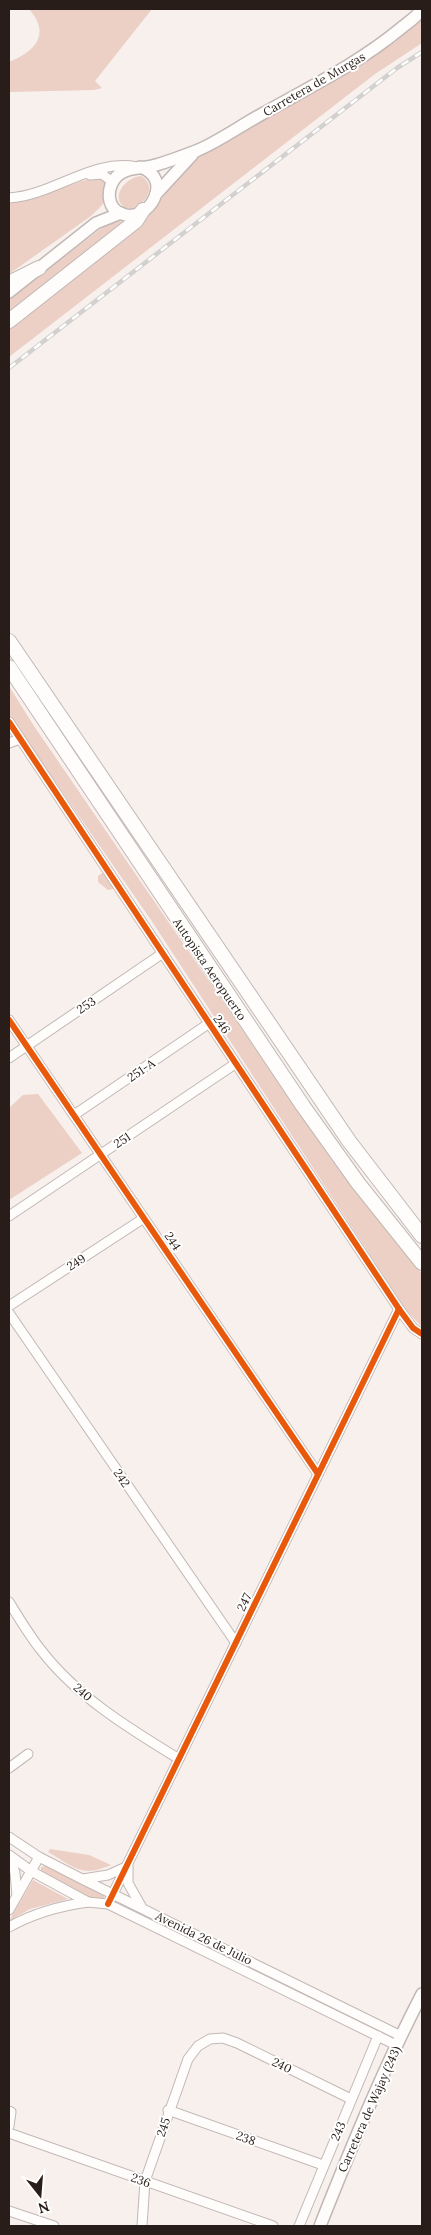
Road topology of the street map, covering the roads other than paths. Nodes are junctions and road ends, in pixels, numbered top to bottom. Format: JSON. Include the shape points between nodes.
{"nodes":[{"id":1,"x":422,"y":9,"type":"edge"},
{"id":2,"x":199,"y":149,"type":"junction"},
{"id":3,"x":140,"y":167,"type":"junction"},
{"id":4,"x":77,"y":177,"type":"junction"},
{"id":5,"x":111,"y":185,"type":"junction"},
{"id":6,"x":156,"y":194,"type":"junction"},
{"id":7,"x":9,"y":198,"type":"edge"},
{"id":8,"x":110,"y":201,"type":"junction"},
{"id":9,"x":143,"y":210,"type":"junction"},
{"id":10,"x":121,"y":213,"type":"junction"},
{"id":11,"x":96,"y":223,"type":"junction"},
{"id":12,"x":38,"y":268,"type":"junction"},
{"id":13,"x":9,"y":283,"type":"edge"},
{"id":14,"x":9,"y":292,"type":"edge"},
{"id":15,"x":9,"y":321,"type":"edge"},
{"id":16,"x":9,"y":641,"type":"edge"},
{"id":17,"x":9,"y":667,"type":"edge"},
{"id":18,"x":9,"y":722,"type":"edge"},
{"id":19,"x":20,"y":739,"type":"junction"},
{"id":20,"x":9,"y":743,"type":"edge"},
{"id":21,"x":163,"y":953,"type":"junction"},
{"id":22,"x":9,"y":1020,"type":"edge"},
{"id":23,"x":208,"y":1024,"type":"junction"},
{"id":24,"x":26,"y":1046,"type":"junction"},
{"id":25,"x":9,"y":1058,"type":"edge"},
{"id":26,"x":235,"y":1064,"type":"junction"},
{"id":27,"x":74,"y":1116,"type":"junction"},
{"id":28,"x":100,"y":1154,"type":"junction"},
{"id":29,"x":9,"y":1216,"type":"edge"},
{"id":30,"x":144,"y":1218,"type":"junction"},
{"id":31,"x":422,"y":1236,"type":"edge"},
{"id":32,"x":422,"y":1263,"type":"edge"},
{"id":33,"x":9,"y":1306,"type":"edge"},
{"id":34,"x":399,"y":1309,"type":"junction"},
{"id":35,"x":9,"y":1313,"type":"edge"},
{"id":36,"x":422,"y":1334,"type":"edge"},
{"id":37,"x":318,"y":1474,"type":"junction"},
{"id":38,"x":9,"y":1602,"type":"edge"},
{"id":39,"x":236,"y":1643,"type":"junction"},
{"id":40,"x":28,"y":1754,"type":"dead end"},
{"id":41,"x":179,"y":1760,"type":"junction"},
{"id":42,"x":9,"y":1768,"type":"edge"},
{"id":43,"x":9,"y":1837,"type":"edge"},
{"id":44,"x":9,"y":1855,"type":"edge"},
{"id":45,"x":39,"y":1857,"type":"junction"},
{"id":46,"x":128,"y":1866,"type":"junction"},
{"id":47,"x":31,"y":1872,"type":"junction"},
{"id":48,"x":82,"y":1879,"type":"junction"},
{"id":49,"x":114,"y":1894,"type":"junction"},
{"id":50,"x":17,"y":1896,"type":"junction"},
{"id":51,"x":88,"y":1902,"type":"junction"},
{"id":52,"x":108,"y":1904,"type":"junction"},
{"id":53,"x":143,"y":1908,"type":"junction"},
{"id":54,"x":9,"y":1910,"type":"edge"},
{"id":55,"x":9,"y":1927,"type":"edge"},
{"id":56,"x":273,"y":1972,"type":"junction"},
{"id":57,"x":268,"y":1982,"type":"junction"},
{"id":58,"x":422,"y":1994,"type":"edge"},
{"id":59,"x":378,"y":2036,"type":"junction"},
{"id":60,"x":210,"y":2038,"type":"joint"},
{"id":61,"x":398,"y":2041,"type":"junction"},
{"id":62,"x":351,"y":2100,"type":"junction"},
{"id":63,"x":168,"y":2110,"type":"junction"},
{"id":64,"x":9,"y":2111,"type":"edge"},
{"id":65,"x":9,"y":2126,"type":"edge"},
{"id":66,"x":9,"y":2133,"type":"edge"},
{"id":67,"x":323,"y":2165,"type":"junction"},
{"id":68,"x":145,"y":2181,"type":"junction"},
{"id":69,"x":9,"y":2211,"type":"edge"},
{"id":70,"x":54,"y":2226,"type":"edge"},
{"id":71,"x":142,"y":2226,"type":"edge"},
{"id":72,"x":273,"y":2226,"type":"edge"},
{"id":73,"x":299,"y":2226,"type":"edge"},
{"id":74,"x":320,"y":2226,"type":"edge"}],
"edges":[{"from":1,"to":2,"type":"main road","name":"Carretera de Murgas","via":[[385,42]]},
{"from":2,"to":3,"type":"main road","name":"Carretera de Murgas","via":[[154,166]]},
{"from":2,"to":6,"type":"main road","name":"Carretera de Murgas"},
{"from":3,"to":4,"type":"street","via":[[110,165]]},
{"from":3,"to":5,"type":"main road","via":[[122,173]]},
{"from":3,"to":6,"type":"main road","via":[[153,174],[157,182]]},
{"from":4,"to":5,"type":"street","via":[[102,174]]},
{"from":4,"to":7,"type":"street","via":[[40,193]]},
{"from":5,"to":8,"type":"main road"},
{"from":6,"to":9,"type":"main road"},
{"from":8,"to":10,"type":"main road"},
{"from":8,"to":11,"type":"main road"},
{"from":9,"to":10,"type":"main road","via":[[136,214]]},
{"from":9,"to":15,"type":"highway","via":[[136,222]]},
{"from":10,"to":11,"type":"main road"},
{"from":11,"to":12,"type":"main road"},
{"from":12,"to":13,"type":"highway"},
{"from":12,"to":14,"type":"main road"},
{"from":16,"to":31,"type":"highway","name":"Autopista Aeropuerto","via":[[349,1141]]},
{"from":17,"to":32,"type":"highway","name":"Autopista Aeropuerto","via":[[303,1106],[358,1183]]},
{"from":18,"to":19,"type":"street","name":"246"},
{"from":19,"to":20,"type":"street"},
{"from":19,"to":21,"type":"street","name":"246"},
{"from":21,"to":23,"type":"street","name":"246"},
{"from":21,"to":24,"type":"street","name":"253"},
{"from":22,"to":24,"type":"street","name":"244"},
{"from":23,"to":26,"type":"street","name":"246"},
{"from":23,"to":27,"type":"street","name":"251-A"},
{"from":24,"to":25,"type":"street","name":"253"},
{"from":24,"to":27,"type":"street","name":"244"},
{"from":26,"to":28,"type":"street","name":"251"},
{"from":26,"to":34,"type":"street","name":"246"},
{"from":27,"to":28,"type":"street","name":"244"},
{"from":28,"to":29,"type":"street","name":"251"},
{"from":28,"to":30,"type":"street","name":"244"},
{"from":30,"to":33,"type":"street","name":"249"},
{"from":30,"to":37,"type":"street","name":"244"},
{"from":34,"to":36,"type":"street","name":"246","via":[[413,1328]]},
{"from":34,"to":37,"type":"street","name":"247"},
{"from":35,"to":39,"type":"street","name":"242"},
{"from":37,"to":39,"type":"street","name":"247"},
{"from":38,"to":41,"type":"street","name":"240","via":[[42,1651],[81,1692],[134,1732]]},
{"from":39,"to":41,"type":"street","name":"247"},
{"from":40,"to":42,"type":"street"},
{"from":41,"to":46,"type":"street","name":"247"},
{"from":43,"to":45,"type":"street","name":"Avenida 26 de Julio"},
{"from":44,"to":47,"type":"street","name":"Avenida 26 de Julio"},
{"from":44,"to":50,"type":"street"},
{"from":45,"to":47,"type":"street"},
{"from":45,"to":48,"type":"street","name":"Avenida 26 de Julio"},
{"from":46,"to":48,"type":"street","via":[[108,1875]]},
{"from":46,"to":49,"type":"street","name":"247"},
{"from":46,"to":53,"type":"street","via":[[128,1884]]},
{"from":47,"to":50,"type":"street"},
{"from":47,"to":51,"type":"street","name":"Avenida 26 de Julio"},
{"from":48,"to":49,"type":"street","name":"Avenida 26 de Julio"},
{"from":49,"to":52,"type":"street","name":"247"},
{"from":49,"to":53,"type":"street","name":"Avenida 26 de Julio"},
{"from":50,"to":54,"type":"street"},
{"from":51,"to":52,"type":"street","name":"Avenida 26 de Julio"},
{"from":51,"to":55,"type":"street","via":[[43,1912]]},
{"from":52,"to":57,"type":"street","name":"Avenida 26 de Julio"},
{"from":53,"to":56,"type":"street","name":"Avenida 26 de Julio"},
{"from":56,"to":57,"type":"street"},
{"from":56,"to":61,"type":"street","name":"Avenida 26 de Julio"},
{"from":57,"to":59,"type":"street","name":"Avenida 26 de Julio"},
{"from":58,"to":61,"type":"main road","name":"Carretera de Wajay (243)"},
{"from":59,"to":61,"type":"street","name":"Avenida 26 de Julio"},
{"from":59,"to":62,"type":"street","name":"243"},
{"from":60,"to":62,"type":"street","name":"240","via":[[237,2043]]},
{"from":60,"to":63,"type":"street","name":"245","via":[[188,2059]]},
{"from":61,"to":74,"type":"main road","name":"Carretera de Wajay (243)"},
{"from":62,"to":67,"type":"street","name":"243"},
{"from":63,"to":67,"type":"street","name":"238"},
{"from":63,"to":68,"type":"street","name":"245"},
{"from":64,"to":65,"type":"street"},
{"from":66,"to":68,"type":"street","name":"236"},
{"from":67,"to":73,"type":"street","name":"243"},
{"from":68,"to":71,"type":"street","name":"245"},
{"from":68,"to":72,"type":"street","name":"236"},
{"from":69,"to":70,"type":"street"}]}
